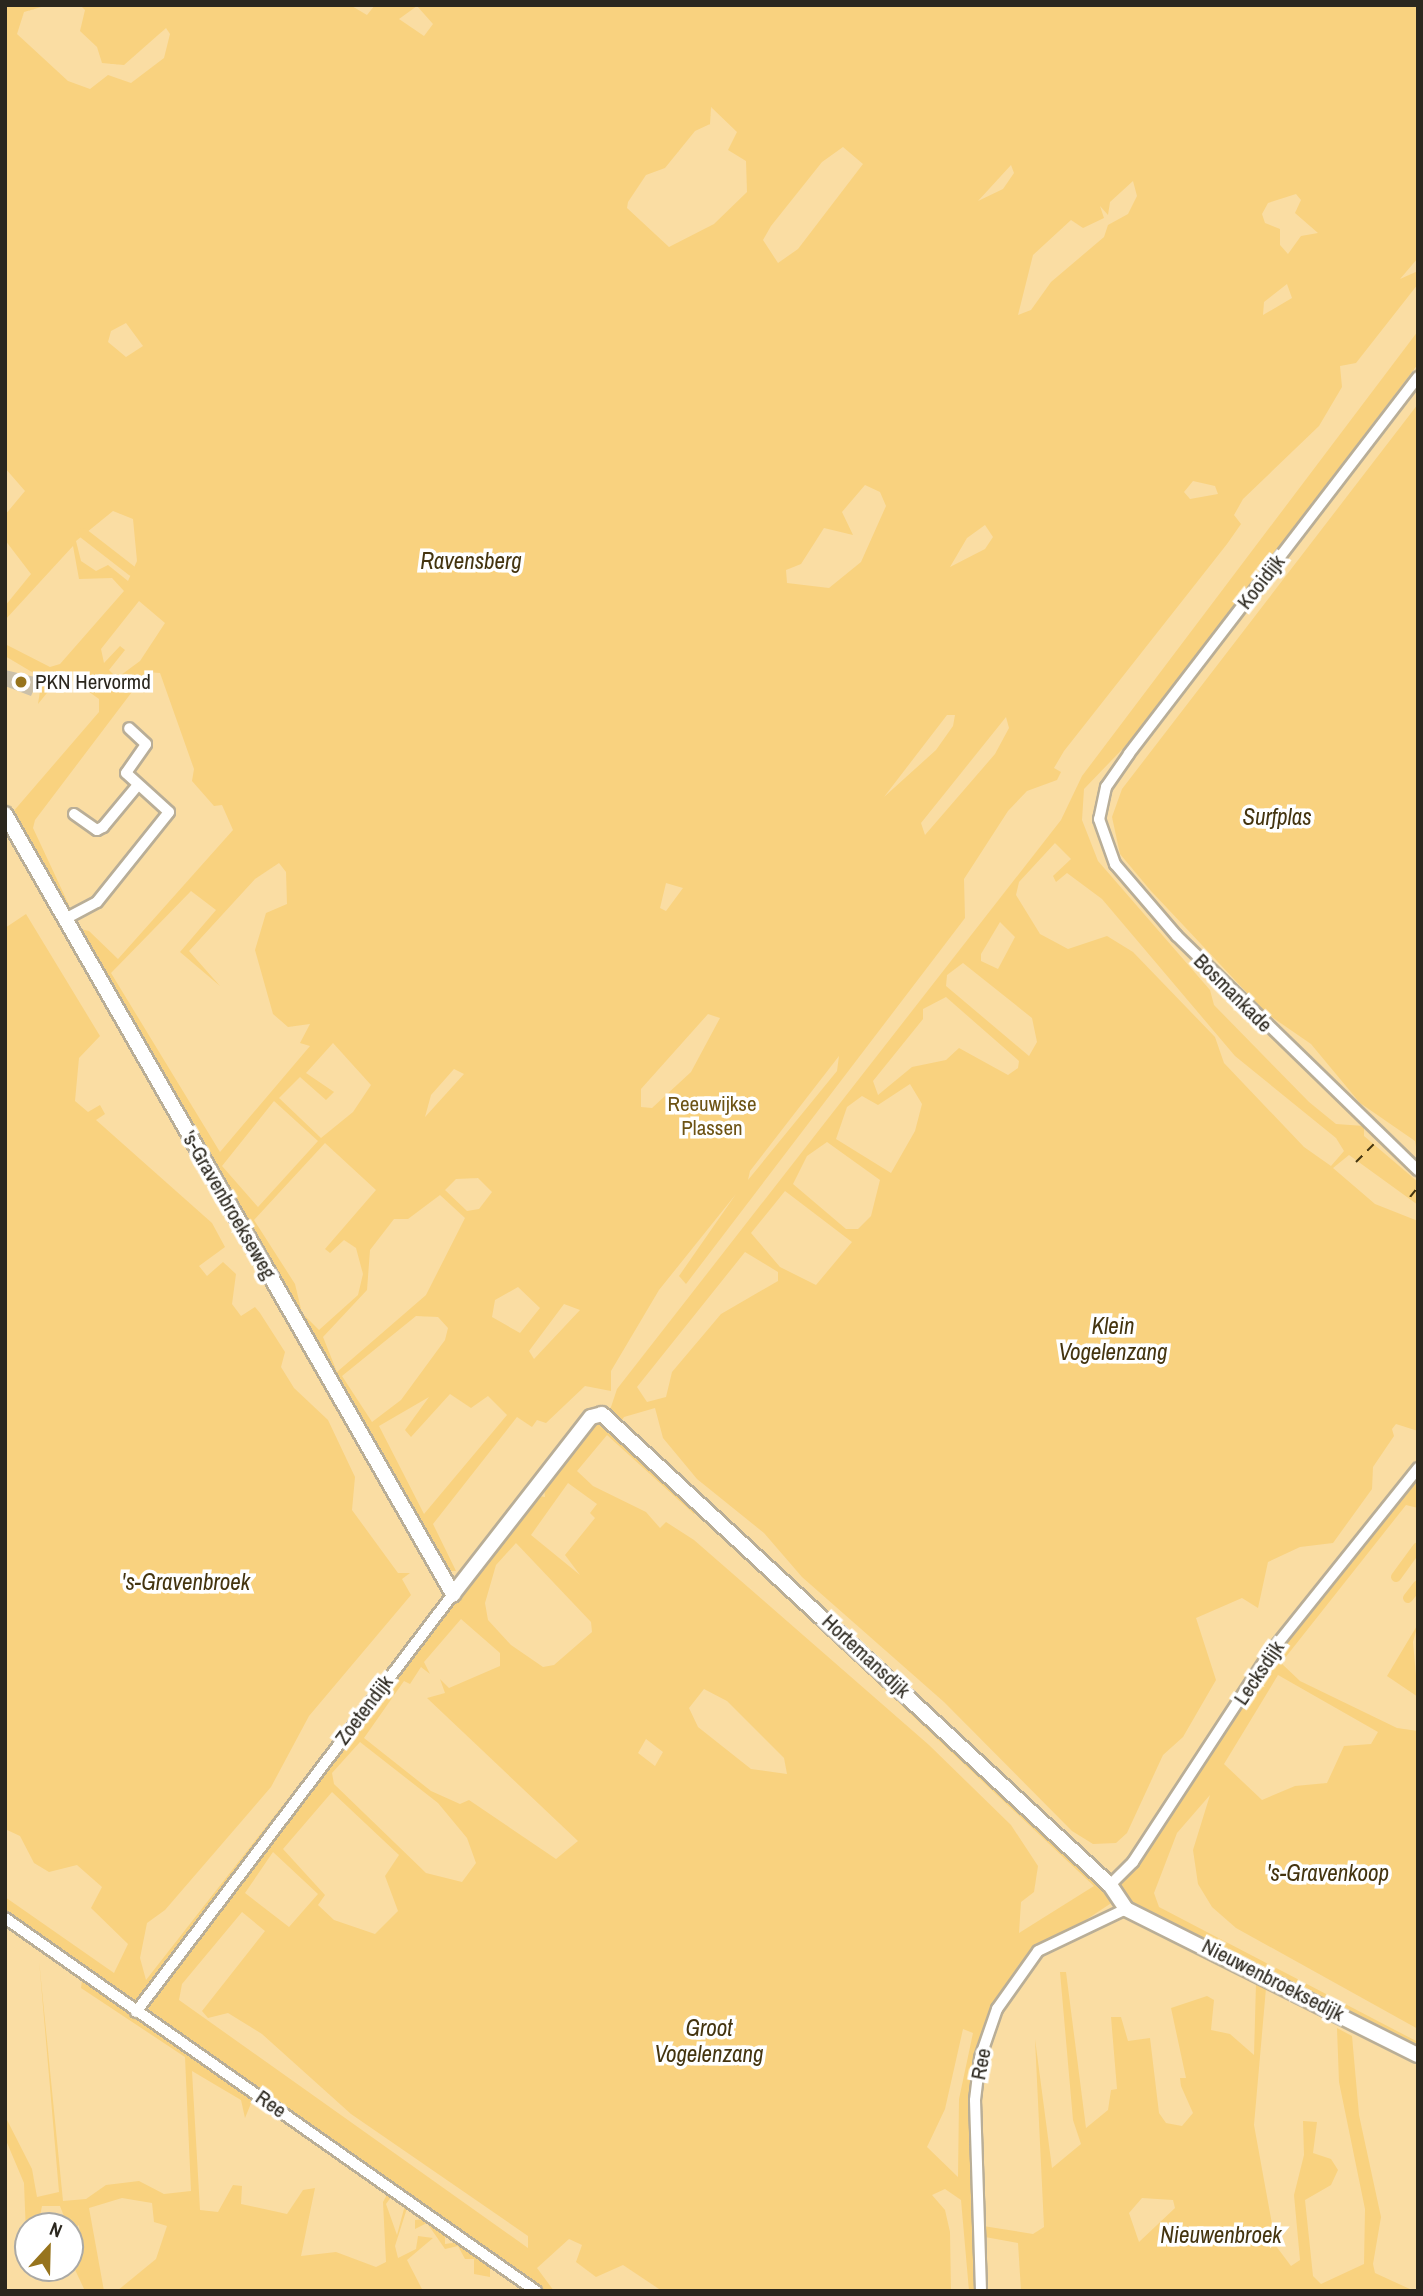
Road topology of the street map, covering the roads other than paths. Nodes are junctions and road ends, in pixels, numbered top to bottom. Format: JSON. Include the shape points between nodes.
{"nodes":[{"id":1,"x":1418,"y":377,"type":"edge"},
{"id":2,"x":129,"y":728,"type":"dead end"},
{"id":3,"x":137,"y":786,"type":"junction"},
{"id":4,"x":1106,"y":787,"type":"joint"},
{"id":5,"x":5,"y":814,"type":"edge"},
{"id":6,"x":74,"y":814,"type":"dead end"},
{"id":7,"x":65,"y":919,"type":"junction"},
{"id":8,"x":1418,"y":1170,"type":"edge"},
{"id":9,"x":607,"y":1418,"type":"joint"},
{"id":10,"x":1418,"y":1468,"type":"edge"},
{"id":11,"x":453,"y":1594,"type":"junction"},
{"id":12,"x":1118,"y":1897,"type":"junction"},
{"id":13,"x":5,"y":1918,"type":"edge"},
{"id":14,"x":136,"y":2012,"type":"junction"},
{"id":15,"x":1418,"y":2055,"type":"edge"},
{"id":16,"x":536,"y":2291,"type":"edge"},
{"id":17,"x":981,"y":2291,"type":"edge"}],
"edges":[{"from":1,"to":4,"type":"street","name":"Kooidijk"},
{"from":2,"to":3,"type":"street","via":[[146,744],[126,773]]},
{"from":3,"to":6,"type":"street","via":[[97,830]]},
{"from":3,"to":7,"type":"street","via":[[169,812],[97,902]]},
{"from":4,"to":8,"type":"street","name":"Bosmankade","via":[[1100,833],[1115,864],[1204,964]]},
{"from":5,"to":7,"type":"street","name":"'s-Gravenbroekseweg"},
{"from":7,"to":11,"type":"street","name":"'s-Gravenbroekseweg"},
{"from":9,"to":11,"type":"street","name":"Zoetendijk"},
{"from":9,"to":12,"type":"street","name":"Hortemansdijk"},
{"from":10,"to":12,"type":"street","name":"Lecksdijk","via":[[1270,1653],[1133,1862]]},
{"from":11,"to":14,"type":"street","name":"Zoetendijk"},
{"from":12,"to":15,"type":"street","name":"Nieuwenbroeksedijk"},
{"from":12,"to":17,"type":"street","name":"Ree","via":[[1038,1951],[998,2009],[981,2057],[975,2099]]},
{"from":13,"to":14,"type":"street","name":"Ree"},
{"from":14,"to":16,"type":"street","name":"Ree"}]}
